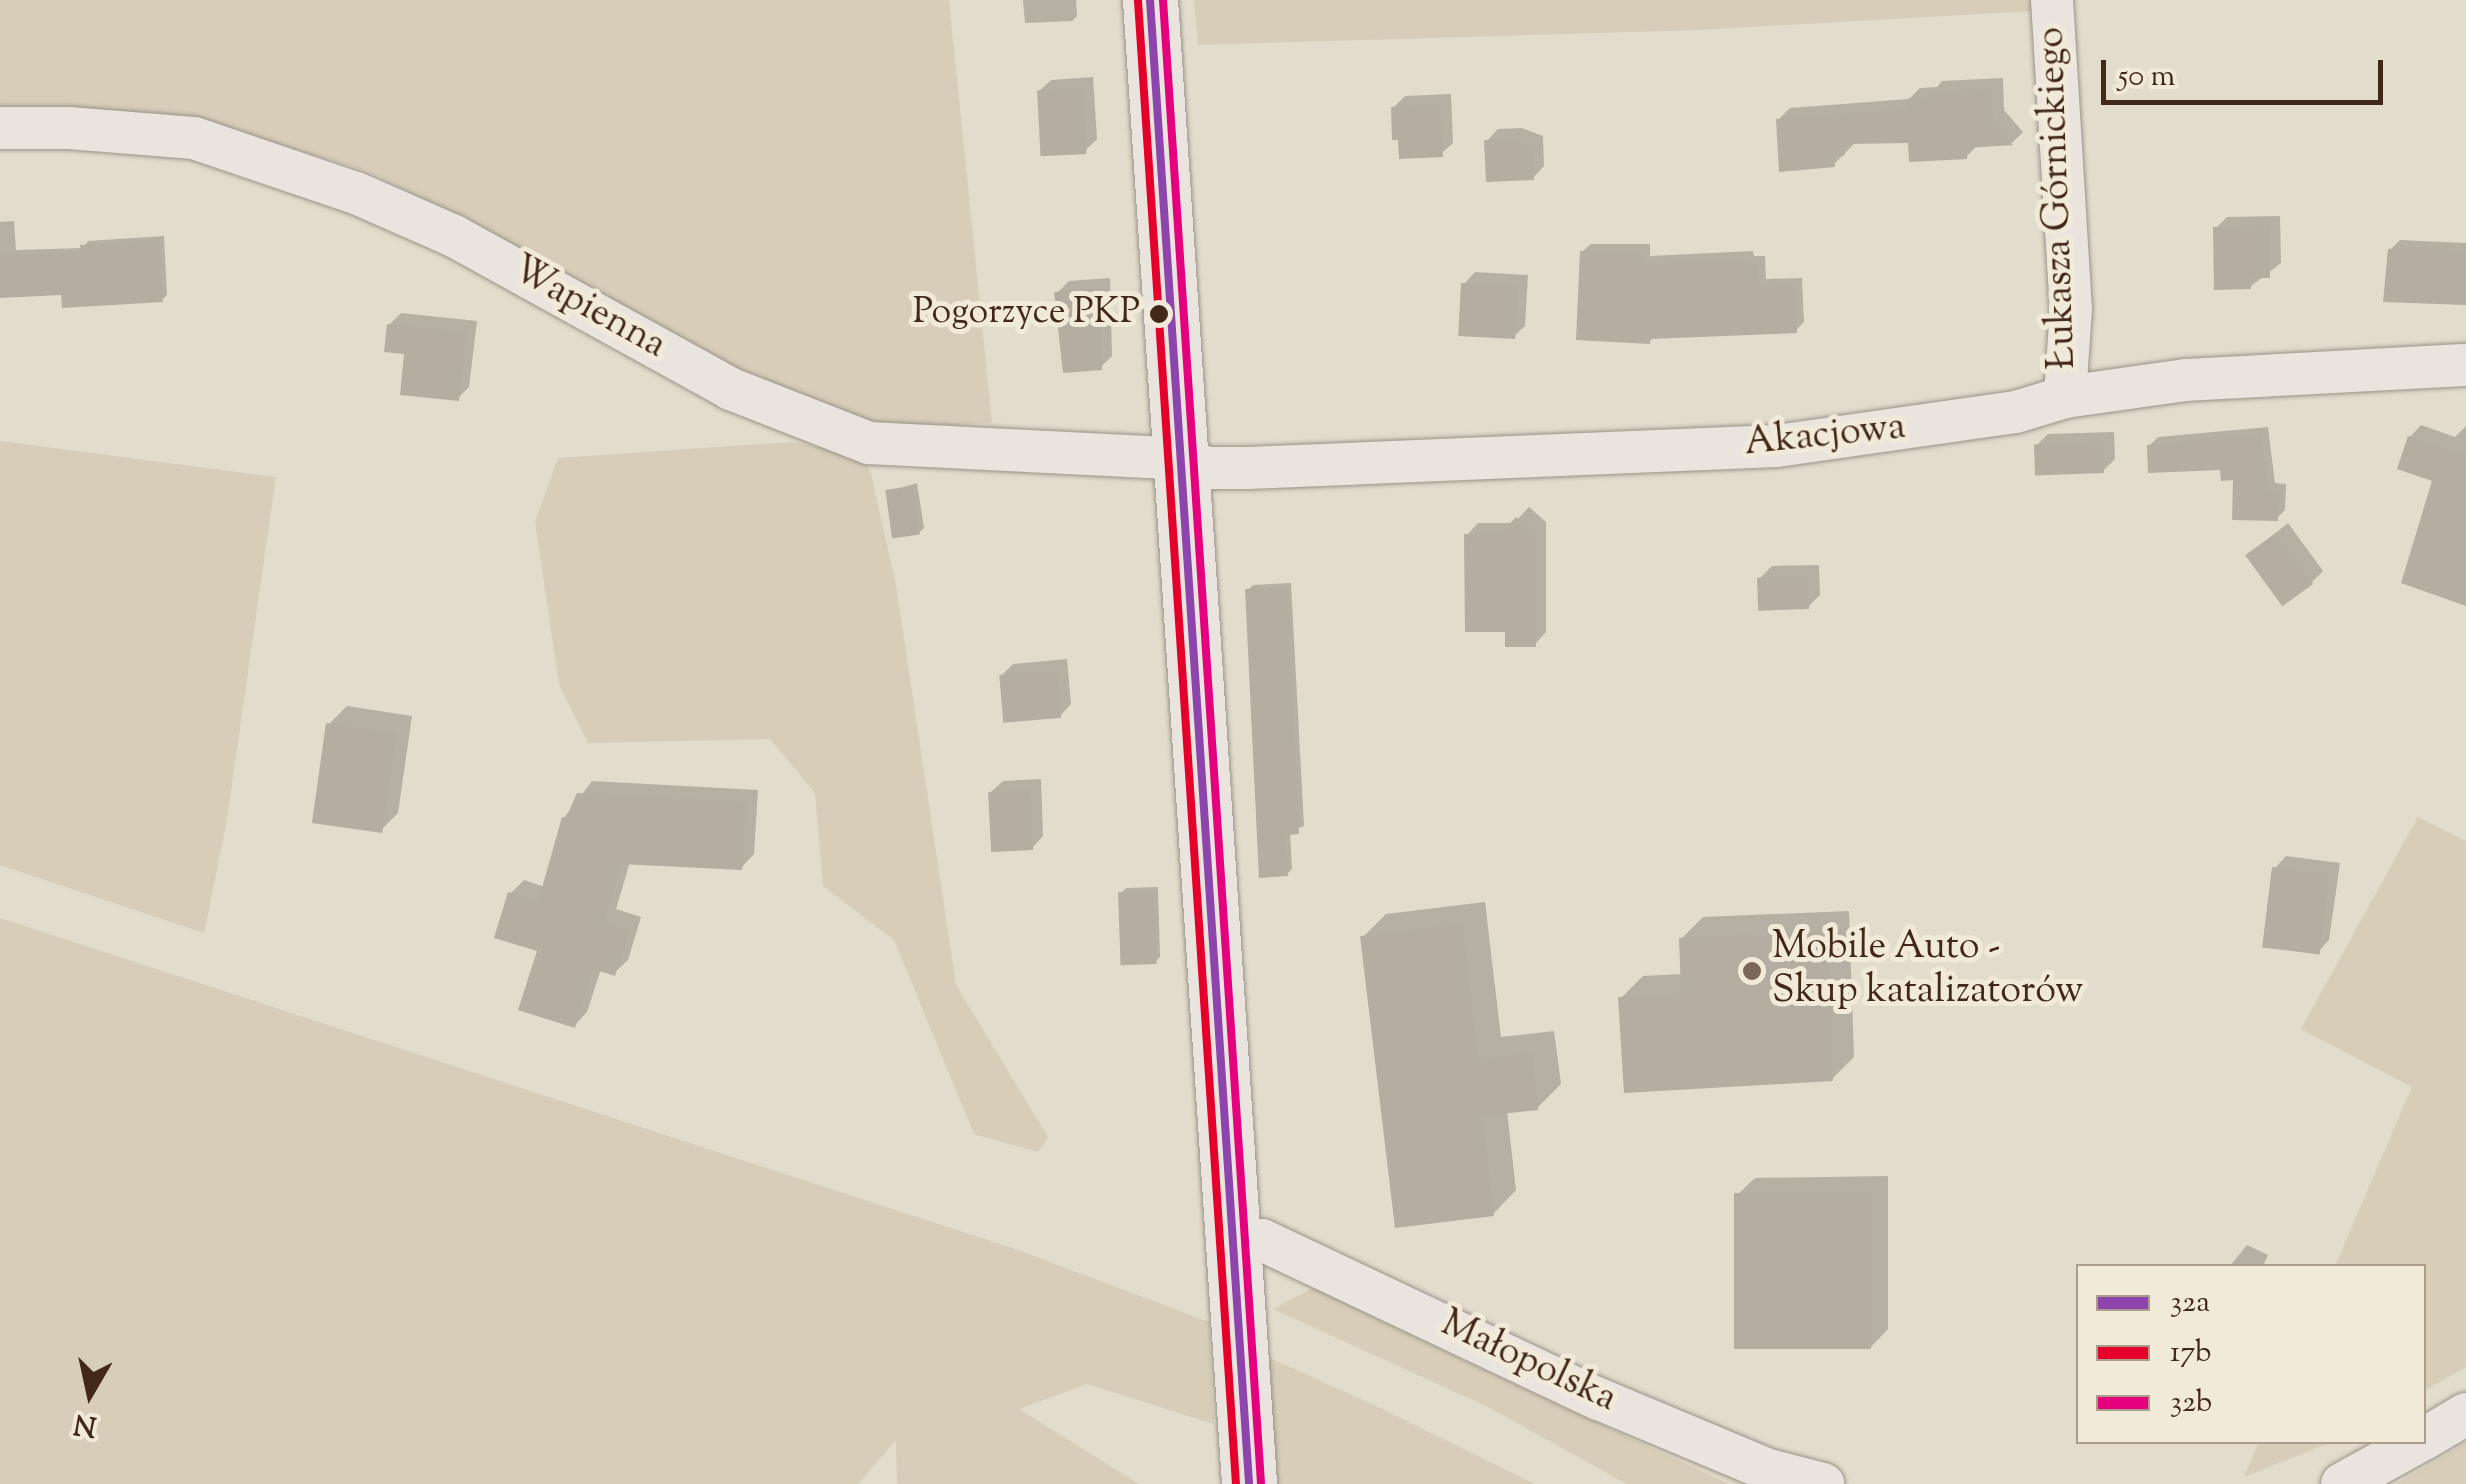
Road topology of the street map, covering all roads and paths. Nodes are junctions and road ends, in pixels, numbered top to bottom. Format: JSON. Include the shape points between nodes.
{"nodes":[{"id":1,"x":1150,"y":0,"type":"edge"},
{"id":2,"x":2052,"y":0,"type":"edge"},
{"id":3,"x":0,"y":128,"type":"edge"},
{"id":4,"x":2466,"y":366,"type":"edge"},
{"id":5,"x":2064,"y":397,"type":"junction"},
{"id":6,"x":1182,"y":458,"type":"junction"},
{"id":7,"x":1235,"y":1242,"type":"junction"},
{"id":8,"x":2466,"y":1414,"type":"edge"},
{"id":9,"x":2426,"y":1437,"type":"edge"},
{"id":10,"x":2414,"y":1444,"type":"edge"},
{"id":11,"x":1249,"y":1484,"type":"edge"},
{"id":12,"x":1824,"y":1484,"type":"edge"},
{"id":13,"x":2342,"y":1484,"type":"edge"}],
"edges":[{"from":1,"to":6,"type":"street"},
{"from":2,"to":5,"type":"street","name":"Łukasza Górnickiego","via":[[2070,308]]},
{"from":3,"to":6,"type":"street","name":"Wapienna","via":[[194,138],[356,193],[454,236],[732,389],[869,443]]},
{"from":4,"to":5,"type":"street","name":"Akacjowa","via":[[2186,380]]},
{"from":5,"to":6,"type":"street","name":"Akacjowa","via":[[2016,412],[1777,446],[1248,468],[1208,468]]},
{"from":6,"to":7,"type":"street"},
{"from":7,"to":11,"type":"street"},
{"from":7,"to":12,"type":"street","name":"Małopolska","via":[[1262,1240],[1599,1399],[1769,1470]]},
{"from":8,"to":9,"type":"street"},
{"from":10,"to":13,"type":"street"}]}
